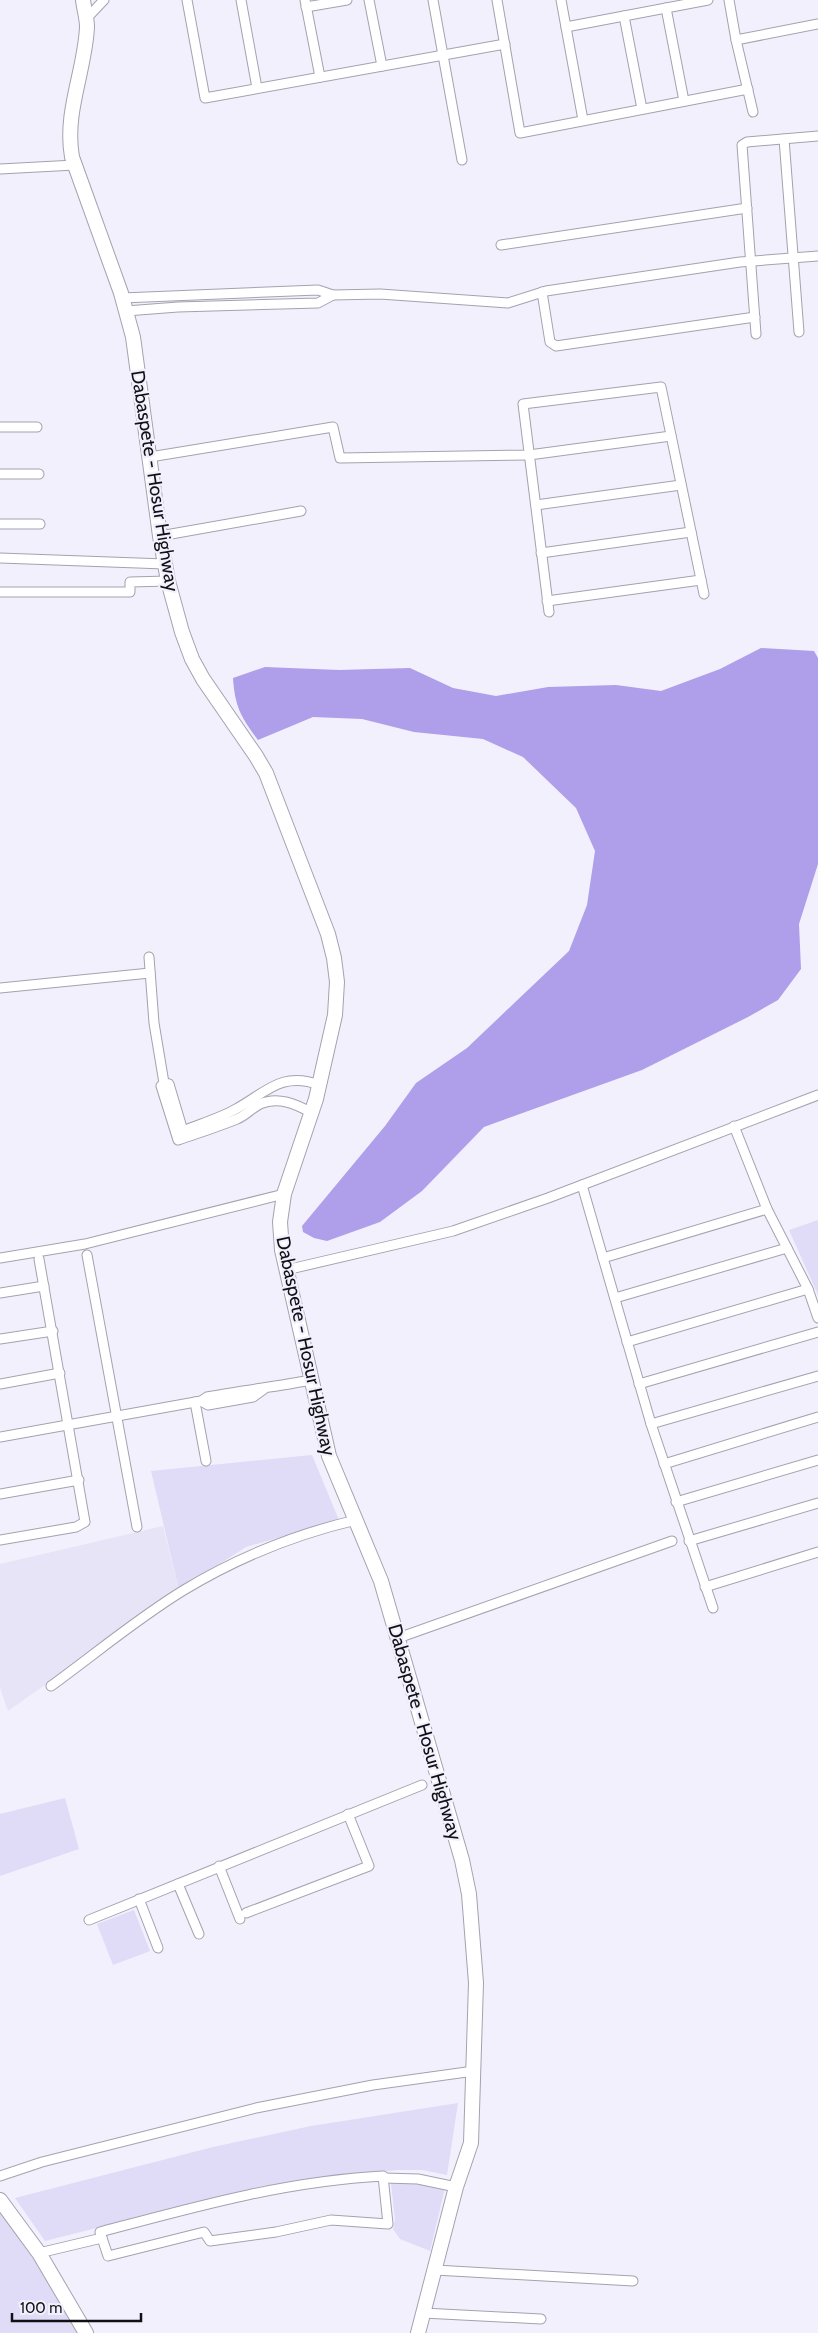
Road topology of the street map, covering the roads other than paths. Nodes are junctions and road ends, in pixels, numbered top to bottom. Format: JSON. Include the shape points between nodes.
{"nodes":[{"id":1,"x":83,"y":0,"type":"edge"},
{"id":2,"x":104,"y":0,"type":"edge"},
{"id":3,"x":187,"y":0,"type":"edge"},
{"id":4,"x":241,"y":0,"type":"edge"},
{"id":5,"x":347,"y":0,"type":"edge"},
{"id":6,"x":369,"y":0,"type":"edge"},
{"id":7,"x":433,"y":0,"type":"edge"},
{"id":8,"x":497,"y":0,"type":"edge"},
{"id":9,"x":561,"y":0,"type":"edge"},
{"id":10,"x":708,"y":0,"type":"edge"},
{"id":11,"x":728,"y":0,"type":"edge"},
{"id":12,"x":305,"y":4,"type":"edge"},
{"id":13,"x":666,"y":8,"type":"junction"},
{"id":14,"x":624,"y":16,"type":"junction"},
{"id":15,"x":86,"y":19,"type":"junction"},
{"id":16,"x":818,"y":24,"type":"edge"},
{"id":17,"x":566,"y":27,"type":"junction"},
{"id":18,"x":736,"y":40,"type":"junction"},
{"id":19,"x":504,"y":44,"type":"junction"},
{"id":20,"x":444,"y":55,"type":"junction"},
{"id":21,"x":382,"y":66,"type":"junction"},
{"id":22,"x":320,"y":77,"type":"junction"},
{"id":23,"x":257,"y":88,"type":"junction"},
{"id":24,"x":748,"y":89,"type":"junction"},
{"id":25,"x":684,"y":101,"type":"junction"},
{"id":26,"x":642,"y":109,"type":"junction"},
{"id":27,"x":753,"y":112,"type":"dead end"},
{"id":28,"x":583,"y":120,"type":"junction"},
{"id":29,"x":818,"y":136,"type":"edge"},
{"id":30,"x":784,"y":139,"type":"junction"},
{"id":31,"x":462,"y":160,"type":"dead end"},
{"id":32,"x":74,"y":165,"type":"junction"},
{"id":33,"x":0,"y":169,"type":"edge"},
{"id":34,"x":747,"y":208,"type":"junction"},
{"id":35,"x":501,"y":245,"type":"dead end"},
{"id":36,"x":818,"y":256,"type":"edge"},
{"id":37,"x":793,"y":258,"type":"junction"},
{"id":38,"x":751,"y":262,"type":"junction"},
{"id":39,"x":542,"y":292,"type":"junction"},
{"id":40,"x":333,"y":295,"type":"junction"},
{"id":41,"x":124,"y":305,"type":"junction"},
{"id":42,"x":755,"y":317,"type":"junction"},
{"id":43,"x":799,"y":332,"type":"dead end"},
{"id":44,"x":756,"y":334,"type":"dead end"},
{"id":45,"x":37,"y":427,"type":"dead end"},
{"id":46,"x":0,"y":428,"type":"edge"},
{"id":47,"x":671,"y":436,"type":"junction"},
{"id":48,"x":529,"y":455,"type":"junction"},
{"id":49,"x":150,"y":457,"type":"junction"},
{"id":50,"x":0,"y":474,"type":"edge"},
{"id":51,"x":39,"y":474,"type":"dead end"},
{"id":52,"x":681,"y":485,"type":"junction"},
{"id":53,"x":536,"y":505,"type":"junction"},
{"id":54,"x":301,"y":511,"type":"dead end"},
{"id":55,"x":0,"y":524,"type":"edge"},
{"id":56,"x":40,"y":524,"type":"dead end"},
{"id":57,"x":691,"y":532,"type":"junction"},
{"id":58,"x":160,"y":536,"type":"junction"},
{"id":59,"x":541,"y":553,"type":"junction"},
{"id":60,"x":0,"y":558,"type":"edge"},
{"id":61,"x":165,"y":564,"type":"junction"},
{"id":62,"x":701,"y":580,"type":"junction"},
{"id":63,"x":168,"y":581,"type":"junction"},
{"id":64,"x":0,"y":592,"type":"edge"},
{"id":65,"x":704,"y":594,"type":"dead end"},
{"id":66,"x":547,"y":600,"type":"junction"},
{"id":67,"x":549,"y":612,"type":"dead end"},
{"id":68,"x":149,"y":957,"type":"dead end"},
{"id":69,"x":150,"y":973,"type":"junction"},
{"id":70,"x":0,"y":988,"type":"edge"},
{"id":71,"x":164,"y":1083,"type":"junction"},
{"id":72,"x":320,"y":1085,"type":"junction"},
{"id":73,"x":818,"y":1095,"type":"edge"},
{"id":74,"x":312,"y":1113,"type":"junction"},
{"id":75,"x":734,"y":1126,"type":"junction"},
{"id":76,"x":582,"y":1185,"type":"junction"},
{"id":77,"x":284,"y":1194,"type":"junction"},
{"id":78,"x":767,"y":1209,"type":"junction"},
{"id":79,"x":787,"y":1248,"type":"junction"},
{"id":80,"x":88,"y":1255,"type":"dead end"},
{"id":81,"x":0,"y":1258,"type":"edge"},
{"id":82,"x":603,"y":1258,"type":"junction"},
{"id":83,"x":40,"y":1259,"type":"dead end"},
{"id":84,"x":286,"y":1270,"type":"junction"},
{"id":85,"x":44,"y":1286,"type":"junction"},
{"id":86,"x":808,"y":1289,"type":"junction"},
{"id":87,"x":0,"y":1293,"type":"edge"},
{"id":88,"x":615,"y":1298,"type":"junction"},
{"id":89,"x":818,"y":1318,"type":"edge"},
{"id":90,"x":53,"y":1331,"type":"junction"},
{"id":91,"x":818,"y":1332,"type":"edge"},
{"id":92,"x":0,"y":1339,"type":"edge"},
{"id":93,"x":627,"y":1342,"type":"junction"},
{"id":94,"x":60,"y":1373,"type":"junction"},
{"id":95,"x":818,"y":1376,"type":"edge"},
{"id":96,"x":311,"y":1380,"type":"junction"},
{"id":97,"x":0,"y":1384,"type":"edge"},
{"id":98,"x":639,"y":1384,"type":"junction"},
{"id":99,"x":198,"y":1402,"type":"junction"},
{"id":100,"x":116,"y":1416,"type":"junction"},
{"id":101,"x":818,"y":1417,"type":"edge"},
{"id":102,"x":68,"y":1424,"type":"junction"},
{"id":103,"x":651,"y":1424,"type":"junction"},
{"id":104,"x":0,"y":1436,"type":"edge"},
{"id":105,"x":818,"y":1460,"type":"edge"},
{"id":106,"x":206,"y":1461,"type":"dead end"},
{"id":107,"x":664,"y":1464,"type":"junction"},
{"id":108,"x":79,"y":1480,"type":"junction"},
{"id":109,"x":0,"y":1494,"type":"edge"},
{"id":110,"x":676,"y":1502,"type":"junction"},
{"id":111,"x":818,"y":1503,"type":"edge"},
{"id":112,"x":356,"y":1520,"type":"junction"},
{"id":113,"x":137,"y":1527,"type":"dead end"},
{"id":114,"x":0,"y":1540,"type":"edge"},
{"id":115,"x":689,"y":1541,"type":"junction"},
{"id":116,"x":672,"y":1542,"type":"dead end"},
{"id":117,"x":818,"y":1552,"type":"edge"},
{"id":118,"x":705,"y":1587,"type":"junction"},
{"id":119,"x":713,"y":1608,"type":"dead end"},
{"id":120,"x":398,"y":1638,"type":"junction"},
{"id":121,"x":51,"y":1686,"type":"dead end"},
{"id":122,"x":422,"y":1785,"type":"dead end"},
{"id":123,"x":348,"y":1814,"type":"junction"},
{"id":124,"x":219,"y":1866,"type":"junction"},
{"id":125,"x":178,"y":1884,"type":"junction"},
{"id":126,"x":139,"y":1899,"type":"junction"},
{"id":127,"x":88,"y":1920,"type":"dead end"},
{"id":128,"x":199,"y":1934,"type":"dead end"},
{"id":129,"x":158,"y":1948,"type":"dead end"},
{"id":130,"x":474,"y":2071,"type":"junction"},
{"id":131,"x":0,"y":2176,"type":"edge"},
{"id":132,"x":384,"y":2178,"type":"junction"},
{"id":133,"x":456,"y":2187,"type":"junction"},
{"id":134,"x":0,"y":2200,"type":"edge"},
{"id":135,"x":102,"y":2238,"type":"junction"},
{"id":136,"x":39,"y":2253,"type":"junction"},
{"id":137,"x":435,"y":2270,"type":"junction"},
{"id":138,"x":633,"y":2281,"type":"dead end"},
{"id":139,"x":423,"y":2313,"type":"junction"},
{"id":140,"x":541,"y":2318,"type":"dead end"},
{"id":141,"x":86,"y":2333,"type":"edge"},
{"id":142,"x":418,"y":2333,"type":"edge"}],
"edges":[{"from":1,"to":15,"type":"highway","name":"Dabaspete - Hosur Highway"},
{"from":2,"to":15,"type":"street"},
{"from":3,"to":23,"type":"street","via":[[205,98]]},
{"from":4,"to":23,"type":"street"},
{"from":5,"to":12,"type":"street"},
{"from":6,"to":21,"type":"street"},
{"from":7,"to":20,"type":"street"},
{"from":8,"to":19,"type":"street"},
{"from":9,"to":17,"type":"street"},
{"from":10,"to":13,"type":"street"},
{"from":11,"to":18,"type":"street"},
{"from":12,"to":22,"type":"street"},
{"from":13,"to":14,"type":"street"},
{"from":13,"to":25,"type":"street"},
{"from":14,"to":17,"type":"street"},
{"from":14,"to":26,"type":"street"},
{"from":15,"to":32,"type":"highway","name":"Dabaspete - Hosur Highway","via":[[85,42],[70,119],[69,139]]},
{"from":16,"to":18,"type":"street"},
{"from":17,"to":28,"type":"street"},
{"from":18,"to":24,"type":"street"},
{"from":19,"to":20,"type":"street"},
{"from":19,"to":28,"type":"street","via":[[520,132]]},
{"from":20,"to":21,"type":"street"},
{"from":20,"to":31,"type":"street"},
{"from":21,"to":22,"type":"street"},
{"from":22,"to":23,"type":"street"},
{"from":24,"to":25,"type":"street"},
{"from":24,"to":27,"type":"street"},
{"from":25,"to":26,"type":"street"},
{"from":26,"to":28,"type":"street"},
{"from":29,"to":30,"type":"street"},
{"from":30,"to":34,"type":"street","via":[[742,145]]},
{"from":30,"to":37,"type":"street"},
{"from":32,"to":33,"type":"street"},
{"from":32,"to":41,"type":"highway","name":"Dabaspete - Hosur Highway"},
{"from":34,"to":35,"type":"street"},
{"from":34,"to":38,"type":"street"},
{"from":36,"to":37,"type":"street"},
{"from":37,"to":38,"type":"street"},
{"from":37,"to":43,"type":"street"},
{"from":38,"to":39,"type":"street"},
{"from":38,"to":42,"type":"street"},
{"from":39,"to":40,"type":"street","via":[[503,304],[380,294]]},
{"from":39,"to":42,"type":"street","via":[[550,342],[556,346]]},
{"from":40,"to":41,"type":"street","via":[[318,290]]},
{"from":40,"to":41,"type":"street","via":[[318,303],[178,307]]},
{"from":41,"to":49,"type":"highway","name":"Dabaspete - Hosur Highway","via":[[138,367]]},
{"from":42,"to":44,"type":"street"},
{"from":45,"to":46,"type":"street"},
{"from":47,"to":48,"type":"street"},
{"from":47,"to":48,"type":"street","via":[[661,387],[523,404]]},
{"from":47,"to":52,"type":"street"},
{"from":48,"to":49,"type":"street","via":[[340,458],[333,427]]},
{"from":48,"to":53,"type":"street"},
{"from":49,"to":58,"type":"highway","name":"Dabaspete - Hosur Highway"},
{"from":50,"to":51,"type":"street"},
{"from":52,"to":53,"type":"street"},
{"from":52,"to":57,"type":"street"},
{"from":53,"to":59,"type":"street"},
{"from":54,"to":58,"type":"street"},
{"from":55,"to":56,"type":"street"},
{"from":57,"to":59,"type":"street"},
{"from":57,"to":62,"type":"street"},
{"from":58,"to":61,"type":"highway","name":"Dabaspete - Hosur Highway"},
{"from":59,"to":66,"type":"street"},
{"from":60,"to":61,"type":"street"},
{"from":61,"to":63,"type":"highway","name":"Dabaspete - Hosur Highway"},
{"from":62,"to":65,"type":"street"},
{"from":62,"to":66,"type":"street"},
{"from":63,"to":64,"type":"street","via":[[130,582],[130,592]]},
{"from":63,"to":72,"type":"highway","name":"Dabaspete - Hosur Highway","via":[[192,658],[203,680],[266,773],[328,934],[337,982],[335,1015]]},
{"from":66,"to":67,"type":"street"},
{"from":68,"to":69,"type":"street"},
{"from":69,"to":70,"type":"street"},
{"from":69,"to":71,"type":"street"},
{"from":71,"to":72,"type":"street","via":[[169,1084],[183,1131],[234,1110],[282,1082],[304,1079]]},
{"from":71,"to":74,"type":"street","via":[[161,1086],[178,1140],[239,1119],[260,1104],[269,1102],[296,1104]]},
{"from":72,"to":74,"type":"highway","name":"Dabaspete - Hosur Highway"},
{"from":73,"to":75,"type":"street"},
{"from":74,"to":77,"type":"highway","name":"Dabaspete - Hosur Highway"},
{"from":75,"to":76,"type":"street"},
{"from":75,"to":78,"type":"street"},
{"from":76,"to":82,"type":"street"},
{"from":76,"to":84,"type":"street","via":[[453,1231]]},
{"from":77,"to":81,"type":"street","via":[[85,1244]]},
{"from":77,"to":84,"type":"highway","name":"Dabaspete - Hosur Highway","via":[[280,1222]]},
{"from":78,"to":79,"type":"street"},
{"from":78,"to":82,"type":"street"},
{"from":79,"to":86,"type":"street"},
{"from":79,"to":88,"type":"street"},
{"from":80,"to":100,"type":"street"},
{"from":82,"to":88,"type":"street"},
{"from":83,"to":85,"type":"street"},
{"from":84,"to":96,"type":"highway","name":"Dabaspete - Hosur Highway"},
{"from":85,"to":87,"type":"street"},
{"from":85,"to":90,"type":"street"},
{"from":86,"to":89,"type":"street"},
{"from":86,"to":93,"type":"street"},
{"from":88,"to":93,"type":"street"},
{"from":90,"to":92,"type":"street"},
{"from":90,"to":94,"type":"street"},
{"from":91,"to":98,"type":"street"},
{"from":93,"to":98,"type":"street"},
{"from":94,"to":97,"type":"street"},
{"from":94,"to":102,"type":"street"},
{"from":95,"to":103,"type":"street"},
{"from":96,"to":99,"type":"street","via":[[264,1390],[251,1388],[207,1397]]},
{"from":96,"to":112,"type":"highway","name":"Dabaspete - Hosur Highway","via":[[329,1456]]},
{"from":98,"to":103,"type":"street"},
{"from":99,"to":100,"type":"street"},
{"from":99,"to":106,"type":"street"},
{"from":100,"to":102,"type":"street"},
{"from":100,"to":113,"type":"street"},
{"from":101,"to":107,"type":"street"},
{"from":102,"to":104,"type":"street"},
{"from":102,"to":108,"type":"street"},
{"from":103,"to":107,"type":"street"},
{"from":105,"to":110,"type":"street"},
{"from":107,"to":110,"type":"street"},
{"from":108,"to":109,"type":"street"},
{"from":108,"to":114,"type":"street","via":[[85,1522],[82,1526]]},
{"from":110,"to":115,"type":"street"},
{"from":111,"to":115,"type":"street"},
{"from":112,"to":120,"type":"highway","name":"Dabaspete - Hosur Highway","via":[[381,1581]]},
{"from":112,"to":121,"type":"street","via":[[264,1549],[214,1572],[182,1590]]},
{"from":115,"to":118,"type":"street"},
{"from":116,"to":120,"type":"street"},
{"from":117,"to":118,"type":"street"},
{"from":118,"to":119,"type":"street"},
{"from":120,"to":130,"type":"highway","name":"Dabaspete - Hosur Highway","via":[[469,1894],[476,1983]]},
{"from":122,"to":123,"type":"street"},
{"from":123,"to":124,"type":"street"},
{"from":123,"to":124,"type":"street","via":[[369,1866],[243,1916]]},
{"from":124,"to":125,"type":"street"},
{"from":125,"to":126,"type":"street"},
{"from":125,"to":128,"type":"street"},
{"from":126,"to":127,"type":"street"},
{"from":126,"to":129,"type":"street"},
{"from":130,"to":131,"type":"street","via":[[373,2084],[256,2108],[42,2162]]},
{"from":130,"to":133,"type":"highway","name":"Dabaspete - Hosur Highway","via":[[471,2143]]},
{"from":132,"to":133,"type":"street"},
{"from":132,"to":135,"type":"street","via":[[358,2177],[265,2190],[100,2232]]},
{"from":132,"to":135,"type":"street","via":[[388,2224],[331,2220],[210,2242],[204,2232],[108,2256]]},
{"from":133,"to":137,"type":"highway","name":"Dabaspete - Hosur Highway"},
{"from":134,"to":136,"type":"highway"},
{"from":135,"to":136,"type":"street"},
{"from":136,"to":141,"type":"highway"},
{"from":137,"to":138,"type":"street"},
{"from":137,"to":139,"type":"highway","name":"Dabaspete - Hosur Highway"},
{"from":139,"to":140,"type":"street"},
{"from":139,"to":142,"type":"highway","name":"Dabaspete - Hosur Highway"}]}
